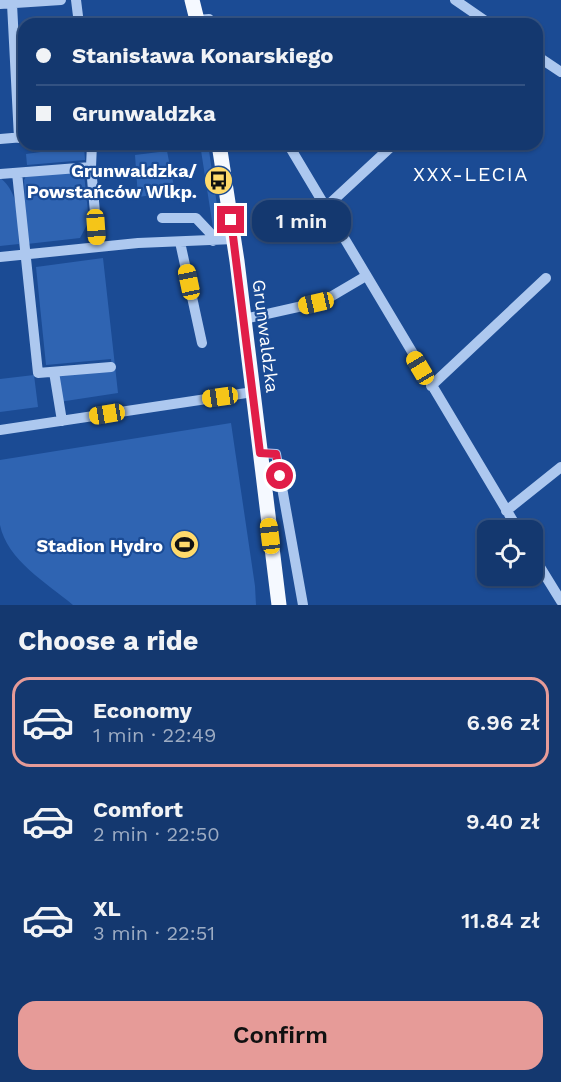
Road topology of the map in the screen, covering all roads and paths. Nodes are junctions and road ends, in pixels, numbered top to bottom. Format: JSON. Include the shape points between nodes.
{"nodes":[{"id":1,"x":61,"y":0,"type":"edge"},
{"id":2,"x":76,"y":0,"type":"edge"},
{"id":3,"x":192,"y":0,"type":"edge"},
{"id":4,"x":455,"y":0,"type":"edge"},
{"id":5,"x":6,"y":4,"type":"edge"},
{"id":6,"x":78,"y":18,"type":"edge"},
{"id":7,"x":196,"y":18,"type":"edge"},
{"id":8,"x":481,"y":18,"type":"edge"},
{"id":9,"x":543,"y":60,"type":"edge"},
{"id":10,"x":561,"y":72,"type":"edge"},
{"id":11,"x":18,"y":104,"type":"edge"},
{"id":12,"x":18,"y":138,"type":"edge"},
{"id":13,"x":0,"y":140,"type":"edge"},
{"id":14,"x":92,"y":150,"type":"edge"},
{"id":15,"x":220,"y":150,"type":"edge"},
{"id":16,"x":291,"y":150,"type":"edge"},
{"id":17,"x":388,"y":150,"type":"edge"},
{"id":18,"x":92,"y":167,"type":"junction"},
{"id":19,"x":17,"y":173,"type":"junction"},
{"id":20,"x":0,"y":174,"type":"edge"},
{"id":21,"x":325,"y":208,"type":"junction"},
{"id":22,"x":162,"y":218,"type":"dead end"},
{"id":23,"x":234,"y":239,"type":"junction"},
{"id":24,"x":213,"y":241,"type":"junction"},
{"id":25,"x":180,"y":242,"type":"junction"},
{"id":26,"x":98,"y":247,"type":"junction"},
{"id":27,"x":25,"y":254,"type":"junction"},
{"id":28,"x":0,"y":257,"type":"edge"},
{"id":29,"x":366,"y":276,"type":"junction"},
{"id":30,"x":546,"y":278,"type":"dead end"},
{"id":31,"x":244,"y":320,"type":"junction"},
{"id":32,"x":202,"y":343,"type":"dead end"},
{"id":33,"x":111,"y":367,"type":"dead end"},
{"id":34,"x":54,"y":372,"type":"junction"},
{"id":35,"x":432,"y":386,"type":"junction"},
{"id":36,"x":253,"y":392,"type":"junction"},
{"id":37,"x":62,"y":421,"type":"junction"},
{"id":38,"x":0,"y":430,"type":"edge"},
{"id":39,"x":260,"y":453,"type":"junction"},
{"id":40,"x":561,"y":467,"type":"edge"},
{"id":41,"x":506,"y":510,"type":"junction"},
{"id":42,"x":512,"y":520,"type":"edge"},
{"id":43,"x":543,"y":572,"type":"edge"},
{"id":44,"x":561,"y":602,"type":"edge"},
{"id":45,"x":279,"y":605,"type":"edge"},
{"id":46,"x":303,"y":605,"type":"edge"}],
"edges":[{"from":1,"to":5,"type":"street"},
{"from":2,"to":6,"type":"street"},
{"from":3,"to":7,"type":"main road"},
{"from":4,"to":8,"type":"street"},
{"from":5,"to":11,"type":"street"},
{"from":9,"to":10,"type":"street"},
{"from":12,"to":13,"type":"street"},
{"from":14,"to":18,"type":"street"},
{"from":15,"to":23,"type":"main road","name":"Grunwaldzka"},
{"from":16,"to":21,"type":"street"},
{"from":17,"to":21,"type":"street"},
{"from":18,"to":19,"type":"street"},
{"from":18,"to":26,"type":"street"},
{"from":19,"to":20,"type":"street"},
{"from":19,"to":27,"type":"street"},
{"from":21,"to":29,"type":"street"},
{"from":22,"to":24,"type":"street","via":[[196,218]]},
{"from":23,"to":24,"type":"street"},
{"from":23,"to":31,"type":"main road","name":"Grunwaldzka"},
{"from":24,"to":25,"type":"street"},
{"from":25,"to":26,"type":"street"},
{"from":25,"to":32,"type":"street"},
{"from":26,"to":27,"type":"street"},
{"from":27,"to":28,"type":"street"},
{"from":27,"to":34,"type":"street","via":[[38,373]]},
{"from":29,"to":31,"type":"street","via":[[316,303]]},
{"from":29,"to":35,"type":"street"},
{"from":30,"to":35,"type":"street"},
{"from":31,"to":36,"type":"main road","name":"Grunwaldzka"},
{"from":33,"to":34,"type":"street"},
{"from":34,"to":37,"type":"street"},
{"from":35,"to":41,"type":"street"},
{"from":36,"to":37,"type":"street"},
{"from":36,"to":39,"type":"main road","name":"Grunwaldzka"},
{"from":37,"to":38,"type":"street"},
{"from":39,"to":45,"type":"main road","name":"Grunwaldzka"},
{"from":39,"to":46,"type":"street","via":[[276,454]]},
{"from":40,"to":41,"type":"street"},
{"from":41,"to":42,"type":"street"},
{"from":43,"to":44,"type":"street"}]}
